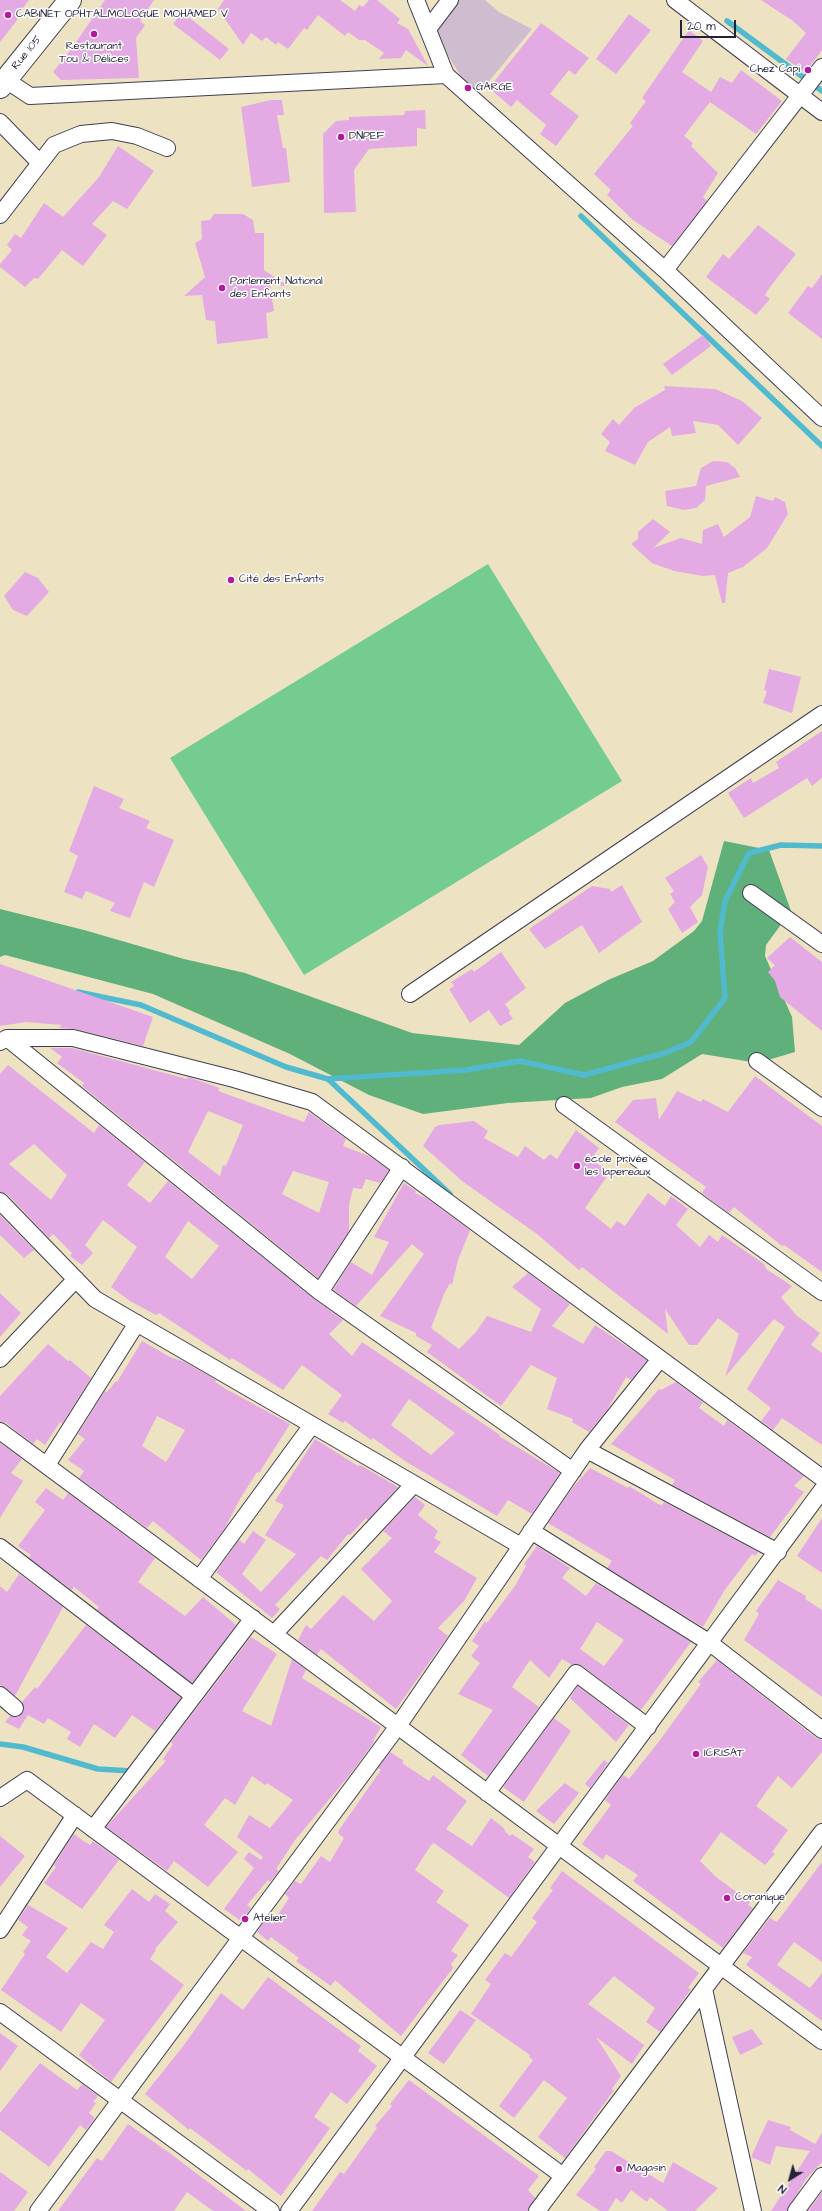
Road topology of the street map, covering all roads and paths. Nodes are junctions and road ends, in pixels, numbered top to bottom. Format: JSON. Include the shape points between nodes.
{"nodes":[{"id":1,"x":70,"y":0,"type":"edge"},
{"id":2,"x":416,"y":0,"type":"edge"},
{"id":3,"x":450,"y":0,"type":"edge"},
{"id":4,"x":675,"y":0,"type":"edge"},
{"id":5,"x":428,"y":29,"type":"junction"},
{"id":6,"x":822,"y":67,"type":"edge"},
{"id":7,"x":446,"y":75,"type":"junction"},
{"id":8,"x":3,"y":83,"type":"edge"},
{"id":9,"x":800,"y":95,"type":"junction"},
{"id":10,"x":822,"y":112,"type":"edge"},
{"id":11,"x":0,"y":122,"type":"edge"},
{"id":12,"x":167,"y":148,"type":"dead end"},
{"id":13,"x":40,"y":163,"type":"junction"},
{"id":14,"x":0,"y":215,"type":"edge"},
{"id":15,"x":665,"y":270,"type":"junction"},
{"id":16,"x":822,"y":418,"type":"edge"},
{"id":17,"x":820,"y":718,"type":"edge"},
{"id":18,"x":751,"y":893,"type":"dead end"},
{"id":19,"x":822,"y":944,"type":"edge"},
{"id":20,"x":410,"y":994,"type":"dead end"},
{"id":21,"x":4,"y":1040,"type":"edge"},
{"id":22,"x":757,"y":1061,"type":"dead end"},
{"id":23,"x":564,"y":1105,"type":"dead end"},
{"id":24,"x":822,"y":1108,"type":"edge"},
{"id":25,"x":402,"y":1167,"type":"junction"},
{"id":26,"x":0,"y":1202,"type":"edge"},
{"id":27,"x":76,"y":1279,"type":"junction"},
{"id":28,"x":320,"y":1292,"type":"junction"},
{"id":29,"x":822,"y":1292,"type":"edge"},
{"id":30,"x":137,"y":1323,"type":"junction"},
{"id":31,"x":660,"y":1358,"type":"junction"},
{"id":32,"x":0,"y":1359,"type":"edge"},
{"id":33,"x":312,"y":1425,"type":"junction"},
{"id":34,"x":0,"y":1431,"type":"edge"},
{"id":35,"x":587,"y":1450,"type":"junction"},
{"id":36,"x":47,"y":1465,"type":"junction"},
{"id":37,"x":573,"y":1471,"type":"junction"},
{"id":38,"x":822,"y":1478,"type":"edge"},
{"id":39,"x":414,"y":1484,"type":"junction"},
{"id":40,"x":822,"y":1490,"type":"edge"},
{"id":41,"x":531,"y":1531,"type":"junction"},
{"id":42,"x":521,"y":1546,"type":"junction"},
{"id":43,"x":0,"y":1547,"type":"edge"},
{"id":44,"x":778,"y":1552,"type":"junction"},
{"id":45,"x":199,"y":1579,"type":"junction"},
{"id":46,"x":253,"y":1618,"type":"junction"},
{"id":47,"x":274,"y":1634,"type":"junction"},
{"id":48,"x":710,"y":1644,"type":"junction"},
{"id":49,"x":0,"y":1695,"type":"edge"},
{"id":50,"x":194,"y":1696,"type":"junction"},
{"id":51,"x":15,"y":1708,"type":"dead end"},
{"id":52,"x":398,"y":1726,"type":"junction"},
{"id":53,"x":648,"y":1727,"type":"junction"},
{"id":54,"x":822,"y":1730,"type":"edge"},
{"id":55,"x":487,"y":1793,"type":"junction"},
{"id":56,"x":0,"y":1798,"type":"edge"},
{"id":57,"x":75,"y":1816,"type":"junction"},
{"id":58,"x":93,"y":1829,"type":"junction"},
{"id":59,"x":822,"y":1832,"type":"edge"},
{"id":60,"x":560,"y":1846,"type":"junction"},
{"id":61,"x":0,"y":1930,"type":"edge"},
{"id":62,"x":241,"y":1938,"type":"junction"},
{"id":63,"x":721,"y":1966,"type":"junction"},
{"id":64,"x":704,"y":1989,"type":"junction"},
{"id":65,"x":0,"y":2012,"type":"edge"},
{"id":66,"x":822,"y":2041,"type":"edge"},
{"id":67,"x":403,"y":2057,"type":"junction"},
{"id":68,"x":120,"y":2101,"type":"junction"},
{"id":69,"x":564,"y":2176,"type":"junction"},
{"id":70,"x":822,"y":2176,"type":"edge"},
{"id":71,"x":38,"y":2211,"type":"edge"},
{"id":72,"x":271,"y":2211,"type":"edge"},
{"id":73,"x":289,"y":2211,"type":"edge"},
{"id":74,"x":537,"y":2211,"type":"edge"},
{"id":75,"x":752,"y":2211,"type":"edge"},
{"id":76,"x":796,"y":2211,"type":"edge"}],
"edges":[{"from":1,"to":8,"type":"street","name":"Rue 105"},
{"from":2,"to":5,"type":"street"},
{"from":3,"to":5,"type":"street"},
{"from":4,"to":9,"type":"street"},
{"from":5,"to":7,"type":"street"},
{"from":6,"to":9,"type":"street"},
{"from":7,"to":8,"type":"street","via":[[30,96]]},
{"from":7,"to":15,"type":"street"},
{"from":9,"to":10,"type":"street"},
{"from":9,"to":15,"type":"street"},
{"from":11,"to":13,"type":"street"},
{"from":12,"to":13,"type":"street","via":[[137,136],[112,131],[81,134],[54,146]]},
{"from":13,"to":14,"type":"street"},
{"from":15,"to":16,"type":"street"},
{"from":17,"to":20,"type":"street"},
{"from":18,"to":19,"type":"street"},
{"from":21,"to":25,"type":"street","via":[[72,1038],[234,1079],[312,1102]]},
{"from":21,"to":28,"type":"street"},
{"from":22,"to":24,"type":"street"},
{"from":23,"to":29,"type":"street"},
{"from":25,"to":28,"type":"street"},
{"from":25,"to":31,"type":"street"},
{"from":26,"to":27,"type":"street"},
{"from":27,"to":30,"type":"street","via":[[95,1299]]},
{"from":27,"to":32,"type":"street"},
{"from":28,"to":37,"type":"street"},
{"from":30,"to":33,"type":"street"},
{"from":30,"to":36,"type":"street"},
{"from":31,"to":35,"type":"street"},
{"from":31,"to":38,"type":"street"},
{"from":33,"to":39,"type":"street"},
{"from":33,"to":45,"type":"street"},
{"from":34,"to":36,"type":"street"},
{"from":35,"to":37,"type":"street"},
{"from":35,"to":44,"type":"street"},
{"from":36,"to":45,"type":"street"},
{"from":37,"to":41,"type":"street"},
{"from":39,"to":42,"type":"street"},
{"from":39,"to":47,"type":"street"},
{"from":40,"to":44,"type":"street"},
{"from":41,"to":42,"type":"street"},
{"from":41,"to":48,"type":"street"},
{"from":42,"to":52,"type":"street"},
{"from":43,"to":50,"type":"street"},
{"from":44,"to":48,"type":"street"},
{"from":45,"to":46,"type":"street"},
{"from":46,"to":47,"type":"street"},
{"from":46,"to":50,"type":"street"},
{"from":47,"to":52,"type":"street"},
{"from":48,"to":53,"type":"street"},
{"from":48,"to":54,"type":"street"},
{"from":49,"to":51,"type":"street"},
{"from":50,"to":58,"type":"street"},
{"from":52,"to":55,"type":"street"},
{"from":52,"to":62,"type":"street"},
{"from":53,"to":55,"type":"street","via":[[576,1673]]},
{"from":53,"to":60,"type":"street"},
{"from":55,"to":60,"type":"street"},
{"from":56,"to":57,"type":"street","via":[[26,1780]]},
{"from":57,"to":58,"type":"street"},
{"from":57,"to":61,"type":"street"},
{"from":58,"to":62,"type":"street"},
{"from":59,"to":63,"type":"street"},
{"from":60,"to":63,"type":"street"},
{"from":60,"to":67,"type":"street"},
{"from":62,"to":67,"type":"street"},
{"from":62,"to":68,"type":"street"},
{"from":63,"to":64,"type":"street"},
{"from":63,"to":66,"type":"street"},
{"from":64,"to":69,"type":"street"},
{"from":64,"to":75,"type":"street"},
{"from":65,"to":68,"type":"street"},
{"from":67,"to":69,"type":"street"},
{"from":67,"to":73,"type":"street"},
{"from":68,"to":71,"type":"street"},
{"from":68,"to":72,"type":"street"},
{"from":69,"to":74,"type":"street"},
{"from":70,"to":76,"type":"street"}]}
